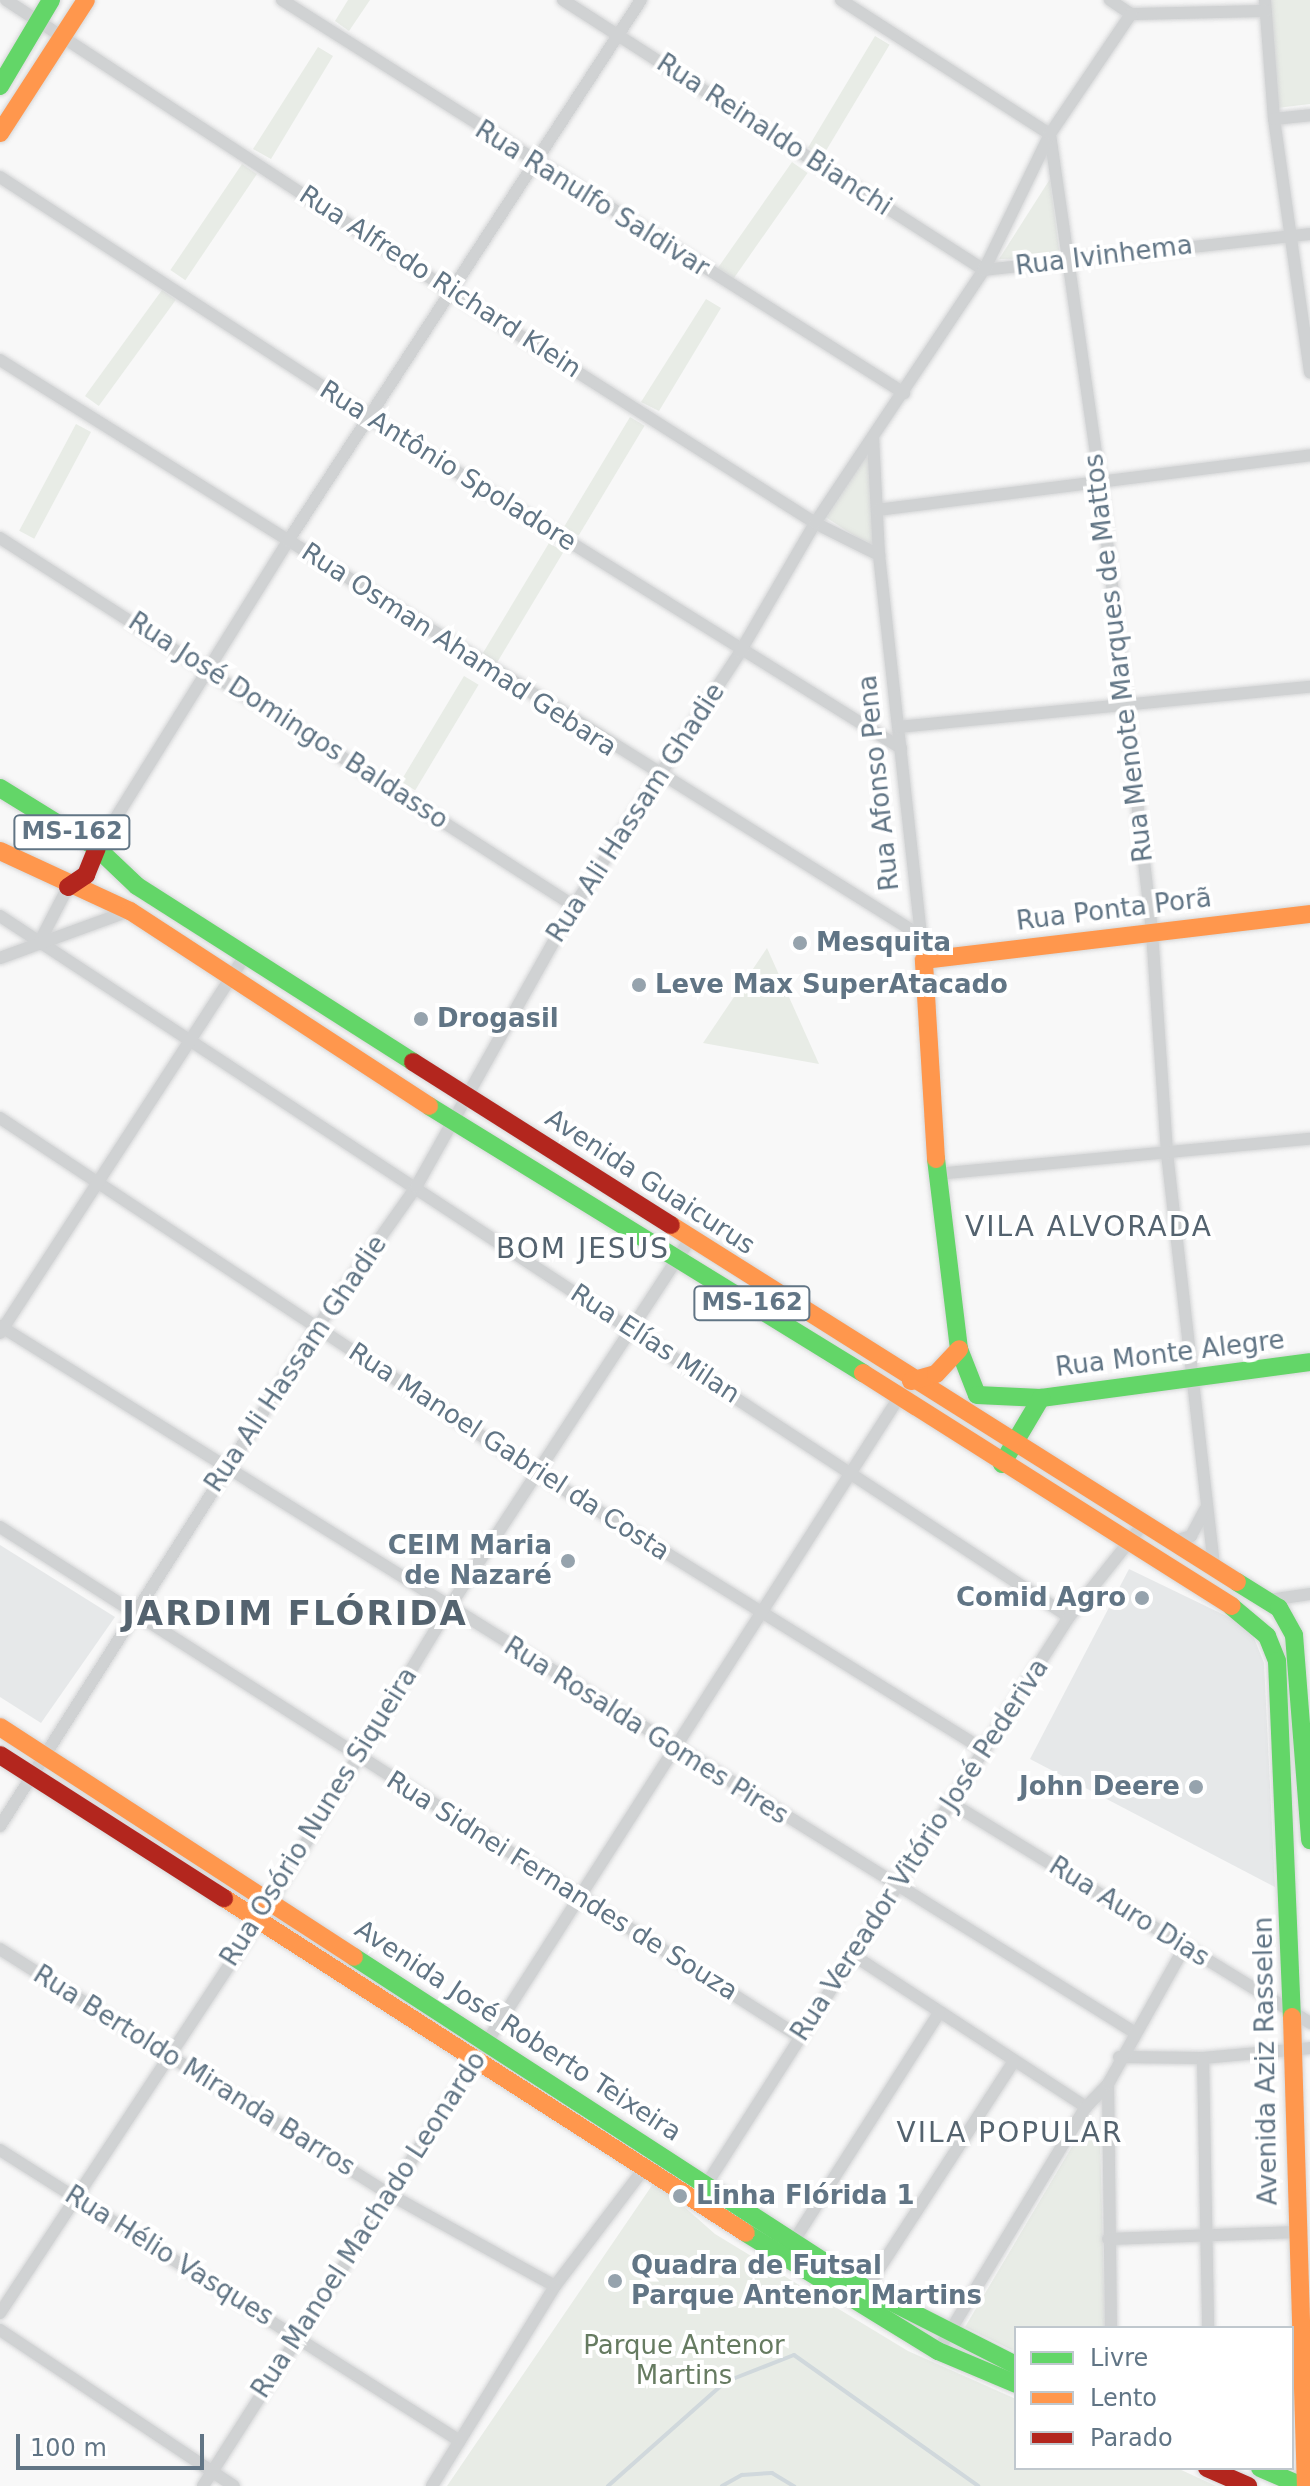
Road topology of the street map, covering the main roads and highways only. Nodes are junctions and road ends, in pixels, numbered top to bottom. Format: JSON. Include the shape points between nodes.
{"nodes":[{"id":1,"x":51,"y":0,"type":"edge"},
{"id":2,"x":86,"y":0,"type":"edge"},
{"id":3,"x":0,"y":86,"type":"edge"},
{"id":4,"x":0,"y":133,"type":"edge"},
{"id":5,"x":0,"y":788,"type":"edge"},
{"id":6,"x":102,"y":840,"type":"junction"},
{"id":7,"x":0,"y":851,"type":"edge"},
{"id":8,"x":68,"y":887,"type":"junction"},
{"id":9,"x":1310,"y":914,"type":"edge"},
{"id":10,"x":924,"y":960,"type":"joint"},
{"id":11,"x":959,"y":1349,"type":"junction"},
{"id":12,"x":1310,"y":1362,"type":"edge"},
{"id":13,"x":911,"y":1381,"type":"junction"},
{"id":14,"x":1041,"y":1398,"type":"junction"},
{"id":15,"x":1017,"y":1444,"type":"junction"},
{"id":16,"x":1002,"y":1464,"type":"junction"},
{"id":17,"x":1267,"y":1636,"type":"joint"},
{"id":18,"x":0,"y":1727,"type":"edge"},
{"id":19,"x":0,"y":1755,"type":"edge"},
{"id":20,"x":1310,"y":1822,"type":"edge"},
{"id":21,"x":1310,"y":1840,"type":"edge"},
{"id":22,"x":1302,"y":2049,"type":"edge"},
{"id":23,"x":651,"y":2160,"type":"junction"},
{"id":24,"x":701,"y":2192,"type":"junction"},
{"id":25,"x":1304,"y":2276,"type":"edge"},
{"id":26,"x":942,"y":2343,"type":"junction"},
{"id":27,"x":1014,"y":2364,"type":"edge"},
{"id":28,"x":1014,"y":2383,"type":"edge"},
{"id":29,"x":1212,"y":2470,"type":"edge"},
{"id":30,"x":1265,"y":2470,"type":"edge"},
{"id":31,"x":1248,"y":2486,"type":"edge"},
{"id":32,"x":1304,"y":2486,"type":"edge"}],
"edges":[{"from":1,"to":3,"type":"main road"},
{"from":2,"to":4,"type":"main road"},
{"from":5,"to":6,"type":"main road","name":"Avenida Guaicurus","number":"MS-162"},
{"from":6,"to":8,"type":"main road","via":[[86,875]]},
{"from":6,"to":13,"type":"main road","name":"Avenida Guaicurus","number":"MS-162","via":[[137,886]]},
{"from":7,"to":8,"type":"main road","name":"Avenida Guaicurus","number":"MS-162"},
{"from":8,"to":16,"type":"main road","name":"Avenida Guaicurus","number":"MS-162","via":[[130,911],[232,974],[449,1119],[679,1256]]},
{"from":9,"to":10,"type":"main road","name":"Rua Ponta Porã"},
{"from":10,"to":11,"type":"main road","name":"Rua Afonso Pena","via":[[937,1174]]},
{"from":11,"to":13,"type":"main road","via":[[936,1374]]},
{"from":11,"to":14,"type":"main road","name":"Rua Afonso Pena","via":[[977,1395]]},
{"from":12,"to":14,"type":"main road","name":"Rua Monte Alegre"},
{"from":13,"to":15,"type":"main road","name":"Avenida Guaicurus","number":"MS-162"},
{"from":14,"to":15,"type":"main road","name":"Rua Monte Alegre"},
{"from":15,"to":16,"type":"main road","name":"Rua Monte Alegre"},
{"from":15,"to":20,"type":"main road","name":"Avenida Guaicurus","number":"MS-162","via":[[1274,1604],[1294,1635]]},
{"from":16,"to":17,"type":"main road","name":"Avenida Guaicurus","number":"MS-162","via":[[1252,1619]]},
{"from":17,"to":22,"type":"main road","name":"Avenida Aziz Rasselen","number":"MS-162","via":[[1277,1661],[1291,2012]]},
{"from":18,"to":23,"type":"main road","name":"Avenida José Roberto Teixeira","via":[[486,2041]]},
{"from":19,"to":23,"type":"main road","via":[[475,2058]]},
{"from":20,"to":21,"type":"main road"},
{"from":22,"to":25,"type":"main road","name":"Avenida Aziz Rasselen","number":"MS-162","via":[[1297,2232]]},
{"from":23,"to":24,"type":"main road","name":"Avenida José Roberto Teixeira"},
{"from":24,"to":26,"type":"main road","name":"Avenida José Roberto Teixeira"},
{"from":24,"to":26,"type":"main road","name":"Avenida José Roberto Teixeira","via":[[795,2239]]},
{"from":25,"to":32,"type":"main road","name":"Avenida Aziz Rasselen","number":"MS-162"},
{"from":26,"to":27,"type":"main road","name":"Avenida José Roberto Teixeira"},
{"from":26,"to":28,"type":"main road","name":"Avenida José Roberto Teixeira"},
{"from":29,"to":31,"type":"main road"},
{"from":30,"to":32,"type":"main road"}]}
